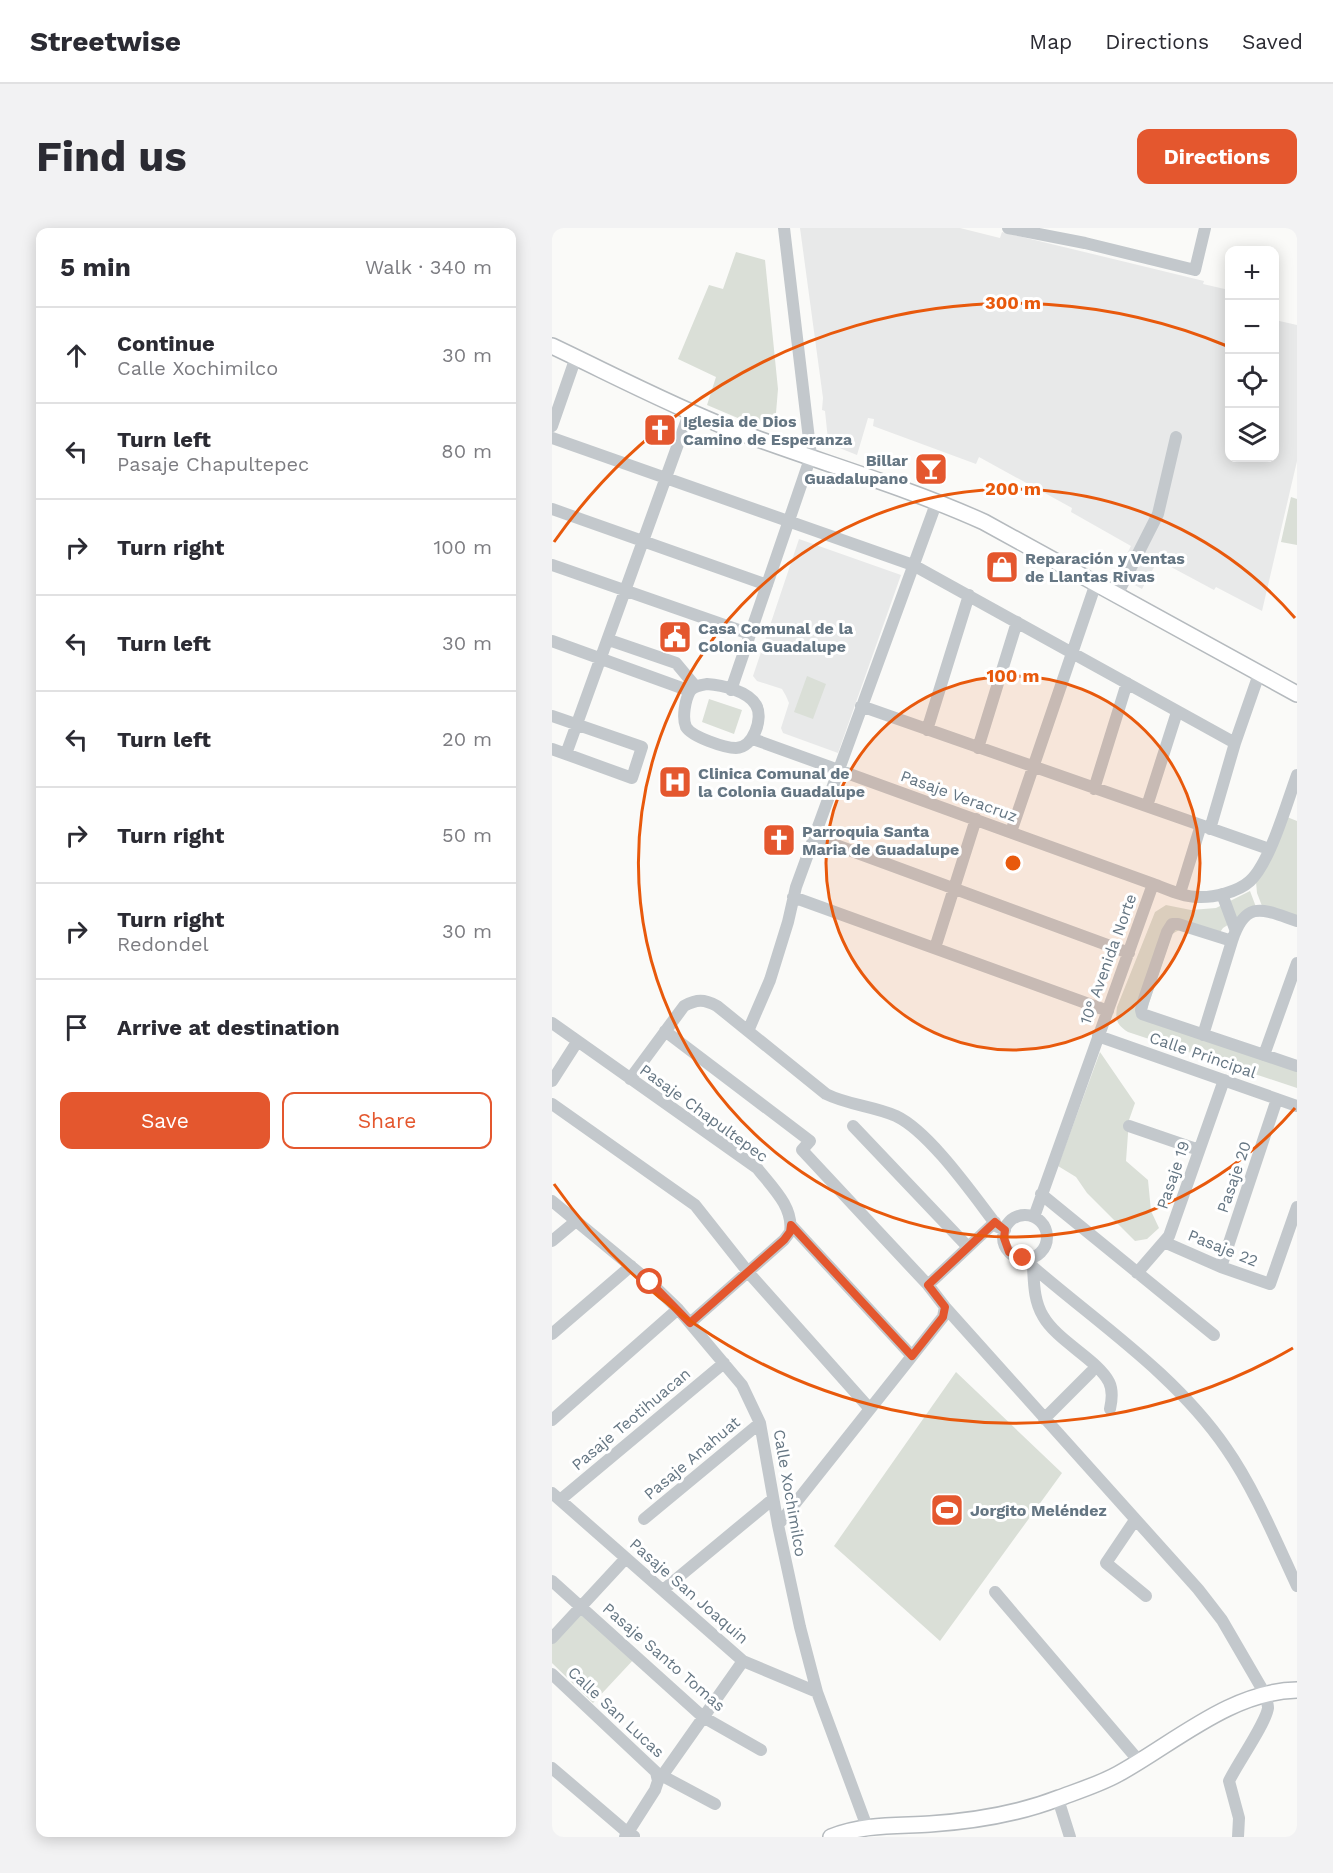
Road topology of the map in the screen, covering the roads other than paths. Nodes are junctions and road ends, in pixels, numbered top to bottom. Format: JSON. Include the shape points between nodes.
{"nodes":[{"id":1,"x":784,"y":228,"type":"edge"},
{"id":2,"x":1008,"y":228,"type":"edge"},
{"id":3,"x":1205,"y":228,"type":"edge"},
{"id":4,"x":552,"y":346,"type":"edge"},
{"id":5,"x":576,"y":357,"type":"junction"},
{"id":6,"x":690,"y":411,"type":"junction"},
{"id":7,"x":553,"y":422,"type":"edge"},
{"id":8,"x":1176,"y":437,"type":"dead end"},
{"id":9,"x":552,"y":438,"type":"edge"},
{"id":10,"x":811,"y":456,"type":"junction"},
{"id":11,"x":665,"y":478,"type":"junction"},
{"id":12,"x":937,"y":501,"type":"junction"},
{"id":13,"x":552,"y":509,"type":"edge"},
{"id":14,"x":789,"y":521,"type":"junction"},
{"id":15,"x":643,"y":541,"type":"junction"},
{"id":16,"x":552,"y":565,"type":"edge"},
{"id":17,"x":913,"y":565,"type":"junction"},
{"id":18,"x":1096,"y":583,"type":"junction"},
{"id":19,"x":767,"y":585,"type":"junction"},
{"id":20,"x":625,"y":591,"type":"junction"},
{"id":21,"x":969,"y":595,"type":"junction"},
{"id":22,"x":1117,"y":595,"type":"junction"},
{"id":23,"x":1017,"y":622,"type":"junction"},
{"id":24,"x":750,"y":634,"type":"junction"},
{"id":25,"x":552,"y":640,"type":"edge"},
{"id":26,"x":612,"y":641,"type":"dead end"},
{"id":27,"x":1072,"y":653,"type":"junction"},
{"id":28,"x":601,"y":659,"type":"junction"},
{"id":29,"x":1259,"y":674,"type":"junction"},
{"id":30,"x":1127,"y":683,"type":"junction"},
{"id":31,"x":693,"y":689,"type":"junction"},
{"id":32,"x":731,"y":690,"type":"junction"},
{"id":33,"x":1297,"y":694,"type":"edge"},
{"id":34,"x":861,"y":706,"type":"junction"},
{"id":35,"x":1177,"y":712,"type":"junction"},
{"id":36,"x":552,"y":716,"type":"edge"},
{"id":37,"x":576,"y":724,"type":"junction"},
{"id":38,"x":927,"y":730,"type":"junction"},
{"id":39,"x":753,"y":739,"type":"junction"},
{"id":40,"x":1235,"y":743,"type":"junction"},
{"id":41,"x":978,"y":748,"type":"junction"},
{"id":42,"x":552,"y":749,"type":"edge"},
{"id":43,"x":566,"y":754,"type":"junction"},
{"id":44,"x":1033,"y":768,"type":"junction"},
{"id":45,"x":838,"y":770,"type":"junction"},
{"id":46,"x":1297,"y":776,"type":"edge"},
{"id":47,"x":1094,"y":789,"type":"junction"},
{"id":48,"x":1147,"y":806,"type":"junction"},
{"id":49,"x":976,"y":819,"type":"junction"},
{"id":50,"x":1205,"y":827,"type":"junction"},
{"id":51,"x":1011,"y":832,"type":"junction"},
{"id":52,"x":814,"y":837,"type":"junction"},
{"id":53,"x":1269,"y":849,"type":"junction"},
{"id":54,"x":1153,"y":884,"type":"junction"},
{"id":55,"x":953,"y":890,"type":"junction"},
{"id":56,"x":1180,"y":893,"type":"junction"},
{"id":57,"x":1222,"y":894,"type":"junction"},
{"id":58,"x":793,"y":897,"type":"junction"},
{"id":59,"x":1297,"y":921,"type":"edge"},
{"id":60,"x":1234,"y":935,"type":"junction"},
{"id":61,"x":934,"y":948,"type":"junction"},
{"id":62,"x":1129,"y":953,"type":"junction"},
{"id":63,"x":1297,"y":963,"type":"edge"},
{"id":64,"x":1108,"y":1011,"type":"junction"},
{"id":65,"x":552,"y":1023,"type":"edge"},
{"id":66,"x":665,"y":1031,"type":"junction"},
{"id":67,"x":748,"y":1031,"type":"junction"},
{"id":68,"x":1098,"y":1035,"type":"junction"},
{"id":69,"x":1203,"y":1035,"type":"junction"},
{"id":70,"x":577,"y":1042,"type":"junction"},
{"id":71,"x":1264,"y":1055,"type":"junction"},
{"id":72,"x":1297,"y":1066,"type":"edge"},
{"id":73,"x":630,"y":1079,"type":"junction"},
{"id":74,"x":1224,"y":1080,"type":"junction"},
{"id":75,"x":552,"y":1081,"type":"edge"},
{"id":76,"x":1277,"y":1099,"type":"junction"},
{"id":77,"x":552,"y":1104,"type":"edge"},
{"id":78,"x":1297,"y":1106,"type":"edge"},
{"id":79,"x":853,"y":1126,"type":"dead end"},
{"id":80,"x":1129,"y":1126,"type":"dead end"},
{"id":81,"x":1199,"y":1150,"type":"junction"},
{"id":82,"x":1041,"y":1194,"type":"junction"},
{"id":83,"x":552,"y":1202,"type":"edge"},
{"id":84,"x":1297,"y":1207,"type":"edge"},
{"id":85,"x":1034,"y":1217,"type":"junction"},
{"id":86,"x":576,"y":1221,"type":"junction"},
{"id":87,"x":791,"y":1225,"type":"junction"},
{"id":88,"x":1000,"y":1226,"type":"junction"},
{"id":89,"x":552,"y":1241,"type":"edge"},
{"id":90,"x":1164,"y":1242,"type":"junction"},
{"id":91,"x":968,"y":1247,"type":"junction"},
{"id":92,"x":1031,"y":1263,"type":"junction"},
{"id":93,"x":631,"y":1266,"type":"junction"},
{"id":94,"x":1221,"y":1267,"type":"junction"},
{"id":95,"x":748,"y":1272,"type":"junction"},
{"id":96,"x":1137,"y":1273,"type":"junction"},
{"id":97,"x":928,"y":1285,"type":"junction"},
{"id":98,"x":945,"y":1307,"type":"junction"},
{"id":99,"x":678,"y":1309,"type":"junction"},
{"id":100,"x":690,"y":1323,"type":"junction"},
{"id":101,"x":552,"y":1334,"type":"edge"},
{"id":102,"x":1214,"y":1335,"type":"dead end"},
{"id":103,"x":912,"y":1356,"type":"junction"},
{"id":104,"x":724,"y":1363,"type":"junction"},
{"id":105,"x":1090,"y":1372,"type":"dead end"},
{"id":106,"x":870,"y":1409,"type":"junction"},
{"id":107,"x":1110,"y":1409,"type":"dead end"},
{"id":108,"x":1044,"y":1419,"type":"junction"},
{"id":109,"x":552,"y":1420,"type":"edge"},
{"id":110,"x":760,"y":1423,"type":"junction"},
{"id":111,"x":556,"y":1497,"type":"edge"},
{"id":112,"x":773,"y":1499,"type":"junction"},
{"id":113,"x":644,"y":1520,"type":"dead end"},
{"id":114,"x":1135,"y":1520,"type":"junction"},
{"id":115,"x":778,"y":1525,"type":"junction"},
{"id":116,"x":626,"y":1558,"type":"junction"},
{"id":117,"x":552,"y":1581,"type":"edge"},
{"id":118,"x":1297,"y":1586,"type":"edge"},
{"id":119,"x":663,"y":1590,"type":"junction"},
{"id":120,"x":995,"y":1592,"type":"dead end"},
{"id":121,"x":1146,"y":1596,"type":"dead end"},
{"id":122,"x":581,"y":1607,"type":"junction"},
{"id":123,"x":552,"y":1638,"type":"edge"},
{"id":124,"x":742,"y":1660,"type":"junction"},
{"id":125,"x":552,"y":1674,"type":"edge"},
{"id":126,"x":1297,"y":1690,"type":"edge"},
{"id":127,"x":817,"y":1692,"type":"junction"},
{"id":128,"x":1265,"y":1694,"type":"junction"},
{"id":129,"x":703,"y":1717,"type":"junction"},
{"id":130,"x":761,"y":1750,"type":"dead end"},
{"id":131,"x":1139,"y":1761,"type":"junction"},
{"id":132,"x":552,"y":1768,"type":"edge"},
{"id":133,"x":659,"y":1774,"type":"junction"},
{"id":134,"x":1058,"y":1799,"type":"junction"},
{"id":135,"x":715,"y":1804,"type":"dead end"},
{"id":136,"x":867,"y":1827,"type":"junction"},
{"id":137,"x":630,"y":1836,"type":"edge"},
{"id":138,"x":1241,"y":1836,"type":"edge"},
{"id":139,"x":831,"y":1837,"type":"edge"},
{"id":140,"x":1070,"y":1837,"type":"edge"}],
"edges":[{"from":1,"to":10,"type":"street"},
{"from":2,"to":3,"type":"street","via":[[1195,270]]},
{"from":4,"to":5,"type":"main road"},
{"from":5,"to":6,"type":"main road"},
{"from":5,"to":7,"type":"street"},
{"from":6,"to":10,"type":"main road"},
{"from":6,"to":11,"type":"street"},
{"from":8,"to":22,"type":"street","via":[[1158,514]]},
{"from":9,"to":11,"type":"street"},
{"from":10,"to":12,"type":"main road"},
{"from":10,"to":14,"type":"street"},
{"from":11,"to":14,"type":"street"},
{"from":11,"to":15,"type":"street"},
{"from":12,"to":17,"type":"street"},
{"from":12,"to":18,"type":"main road"},
{"from":13,"to":15,"type":"street"},
{"from":14,"to":17,"type":"street"},
{"from":14,"to":19,"type":"street"},
{"from":15,"to":19,"type":"street"},
{"from":15,"to":20,"type":"street"},
{"from":16,"to":20,"type":"street"},
{"from":17,"to":21,"type":"street"},
{"from":17,"to":34,"type":"street"},
{"from":18,"to":22,"type":"main road"},
{"from":18,"to":27,"type":"street"},
{"from":19,"to":24,"type":"street"},
{"from":20,"to":24,"type":"street"},
{"from":20,"to":28,"type":"street"},
{"from":21,"to":23,"type":"street"},
{"from":21,"to":38,"type":"street"},
{"from":22,"to":29,"type":"main road"},
{"from":23,"to":27,"type":"street"},
{"from":23,"to":41,"type":"street"},
{"from":24,"to":32,"type":"street"},
{"from":25,"to":28,"type":"street"},
{"from":26,"to":31,"type":"street","via":[[676,663]]},
{"from":27,"to":30,"type":"street"},
{"from":27,"to":44,"type":"street"},
{"from":28,"to":31,"type":"street"},
{"from":28,"to":37,"type":"street"},
{"from":29,"to":33,"type":"main road"},
{"from":29,"to":40,"type":"street"},
{"from":30,"to":35,"type":"street"},
{"from":30,"to":47,"type":"street"},
{"from":31,"to":32,"type":"street","via":[[715,685]]},
{"from":31,"to":39,"type":"street","via":[[684,722],[695,736],[738,748]]},
{"from":32,"to":39,"type":"street","via":[[749,697],[759,710]]},
{"from":34,"to":38,"type":"street"},
{"from":34,"to":45,"type":"street"},
{"from":35,"to":40,"type":"street"},
{"from":35,"to":48,"type":"street"},
{"from":36,"to":37,"type":"street"},
{"from":37,"to":43,"type":"street"},
{"from":37,"to":43,"type":"street","via":[[642,747],[632,778]]},
{"from":38,"to":41,"type":"street"},
{"from":39,"to":45,"type":"street","name":"Pasaje Veracruz"},
{"from":40,"to":50,"type":"street"},
{"from":41,"to":44,"type":"street"},
{"from":42,"to":43,"type":"street"},
{"from":44,"to":47,"type":"street"},
{"from":44,"to":51,"type":"street"},
{"from":45,"to":49,"type":"street","name":"Pasaje Veracruz"},
{"from":45,"to":52,"type":"street"},
{"from":46,"to":53,"type":"street","name":"10° Avenida Norte"},
{"from":47,"to":48,"type":"street"},
{"from":48,"to":50,"type":"street"},
{"from":49,"to":51,"type":"street","name":"Pasaje Veracruz"},
{"from":49,"to":55,"type":"street"},
{"from":50,"to":53,"type":"street"},
{"from":50,"to":56,"type":"street"},
{"from":51,"to":54,"type":"street","name":"Pasaje Veracruz"},
{"from":52,"to":55,"type":"street"},
{"from":52,"to":58,"type":"street"},
{"from":53,"to":57,"type":"street","name":"10° Avenida Norte","via":[[1249,881]]},
{"from":54,"to":56,"type":"street","name":"10° Avenida Norte"},
{"from":54,"to":62,"type":"street","name":"10° Avenida Norte"},
{"from":55,"to":61,"type":"street"},
{"from":55,"to":62,"type":"street"},
{"from":56,"to":57,"type":"street","name":"10° Avenida Norte","via":[[1197,897]]},
{"from":57,"to":60,"type":"street"},
{"from":58,"to":61,"type":"street"},
{"from":58,"to":67,"type":"street","via":[[770,980]]},
{"from":59,"to":60,"type":"street","via":[[1256,909]]},
{"from":60,"to":69,"type":"street"},
{"from":60,"to":69,"type":"street","via":[[1172,924],[1143,1002],[1141,1010],[1147,1016]]},
{"from":61,"to":64,"type":"street"},
{"from":62,"to":64,"type":"street","name":"10° Avenida Norte"},
{"from":63,"to":71,"type":"street"},
{"from":64,"to":68,"type":"street","name":"10° Avenida Norte"},
{"from":65,"to":70,"type":"street","name":"Pasaje Chapultepec"},
{"from":66,"to":67,"type":"street","via":[[684,1006],[706,1000]]},
{"from":66,"to":73,"type":"street"},
{"from":66,"to":97,"type":"street","via":[[810,1141],[802,1150]]},
{"from":67,"to":88,"type":"street","via":[[826,1094],[897,1117],[912,1126],[933,1145]]},
{"from":68,"to":74,"type":"street","name":"Calle Principal"},
{"from":68,"to":82,"type":"street","name":"10° Avenida Norte"},
{"from":69,"to":71,"type":"street"},
{"from":70,"to":73,"type":"street","name":"Pasaje Chapultepec"},
{"from":70,"to":75,"type":"street"},
{"from":71,"to":72,"type":"street"},
{"from":73,"to":87,"type":"street","name":"Pasaje Chapultepec","via":[[757,1168],[784,1203]]},
{"from":74,"to":76,"type":"street","name":"Calle Principal"},
{"from":74,"to":81,"type":"street","name":"Pasaje 19"},
{"from":76,"to":78,"type":"street","name":"Calle Principal"},
{"from":76,"to":94,"type":"street","name":"Pasaje 20"},
{"from":77,"to":95,"type":"street","via":[[695,1204]]},
{"from":79,"to":91,"type":"street"},
{"from":80,"to":81,"type":"street"},
{"from":81,"to":90,"type":"street","name":"Pasaje 19"},
{"from":82,"to":85,"type":"street","name":"10° Avenida Norte"},
{"from":82,"to":96,"type":"street"},
{"from":83,"to":86,"type":"street","name":"Calle Xochimilco"},
{"from":84,"to":94,"type":"street","name":"Pasaje 22","via":[[1270,1284]]},
{"from":85,"to":88,"type":"street","via":[[1018,1216]]},
{"from":85,"to":92,"type":"street","via":[[1045,1228],[1047,1242]]},
{"from":86,"to":89,"type":"street"},
{"from":86,"to":93,"type":"street","name":"Calle Xochimilco"},
{"from":87,"to":95,"type":"street","via":[[784,1240]]},
{"from":87,"to":103,"type":"street"},
{"from":88,"to":91,"type":"street"},
{"from":88,"to":92,"type":"street","via":[[1009,1252]]},
{"from":90,"to":94,"type":"street","name":"Pasaje 22"},
{"from":90,"to":96,"type":"street","name":"Pasaje 19"},
{"from":91,"to":97,"type":"street"},
{"from":92,"to":107,"type":"street","via":[[1035,1296],[1043,1318],[1104,1374],[1111,1384]]},
{"from":92,"to":118,"type":"street","via":[[1198,1411],[1227,1449]]},
{"from":93,"to":99,"type":"street","name":"Calle Xochimilco"},
{"from":93,"to":101,"type":"street"},
{"from":95,"to":100,"type":"street"},
{"from":95,"to":106,"type":"street"},
{"from":96,"to":102,"type":"street"},
{"from":97,"to":98,"type":"street"},
{"from":98,"to":103,"type":"street","via":[[943,1317]]},
{"from":98,"to":108,"type":"street"},
{"from":99,"to":100,"type":"street","name":"Calle Xochimilco"},
{"from":99,"to":109,"type":"street"},
{"from":100,"to":104,"type":"street","name":"Calle Xochimilco"},
{"from":103,"to":106,"type":"street"},
{"from":104,"to":110,"type":"street","name":"Calle Xochimilco","via":[[742,1384]]},
{"from":104,"to":111,"type":"street","name":"Pasaje Teotihuacan"},
{"from":105,"to":108,"type":"street"},
{"from":106,"to":115,"type":"street"},
{"from":108,"to":114,"type":"street"},
{"from":110,"to":112,"type":"street","name":"Calle Xochimilco"},
{"from":110,"to":113,"type":"street","name":"Pasaje Anahuat"},
{"from":111,"to":116,"type":"street","name":"Pasaje San Joaquin"},
{"from":112,"to":115,"type":"street","name":"Calle Xochimilco"},
{"from":112,"to":119,"type":"street"},
{"from":114,"to":121,"type":"street","via":[[1106,1563]]},
{"from":114,"to":128,"type":"street","via":[[1222,1620]]},
{"from":115,"to":127,"type":"street","name":"Calle Xochimilco"},
{"from":116,"to":119,"type":"street","name":"Pasaje San Joaquin"},
{"from":116,"to":122,"type":"street"},
{"from":117,"to":122,"type":"street","name":"Pasaje Santo Tomas"},
{"from":119,"to":124,"type":"street","name":"Pasaje San Joaquin"},
{"from":120,"to":131,"type":"street"},
{"from":122,"to":123,"type":"street"},
{"from":122,"to":129,"type":"street","name":"Pasaje Santo Tomas"},
{"from":124,"to":127,"type":"street","name":"Pasaje San Joaquin"},
{"from":124,"to":129,"type":"street"},
{"from":125,"to":133,"type":"street","name":"Calle San Lucas"},
{"from":126,"to":128,"type":"main road"},
{"from":127,"to":136,"type":"street","name":"Calle Xochimilco"},
{"from":128,"to":131,"type":"main road","via":[[1232,1707]]},
{"from":128,"to":138,"type":"street","via":[[1268,1707],[1263,1721],[1229,1781]]},
{"from":129,"to":130,"type":"street","name":"Pasaje Santo Tomas"},
{"from":129,"to":133,"type":"street"},
{"from":131,"to":134,"type":"main road"},
{"from":132,"to":137,"type":"street"},
{"from":133,"to":135,"type":"street"},
{"from":133,"to":137,"type":"street","name":"Calle San Lucas","via":[[655,1790]]},
{"from":134,"to":136,"type":"main road","via":[[989,1817]]},
{"from":134,"to":140,"type":"street"},
{"from":136,"to":139,"type":"main road"}]}
